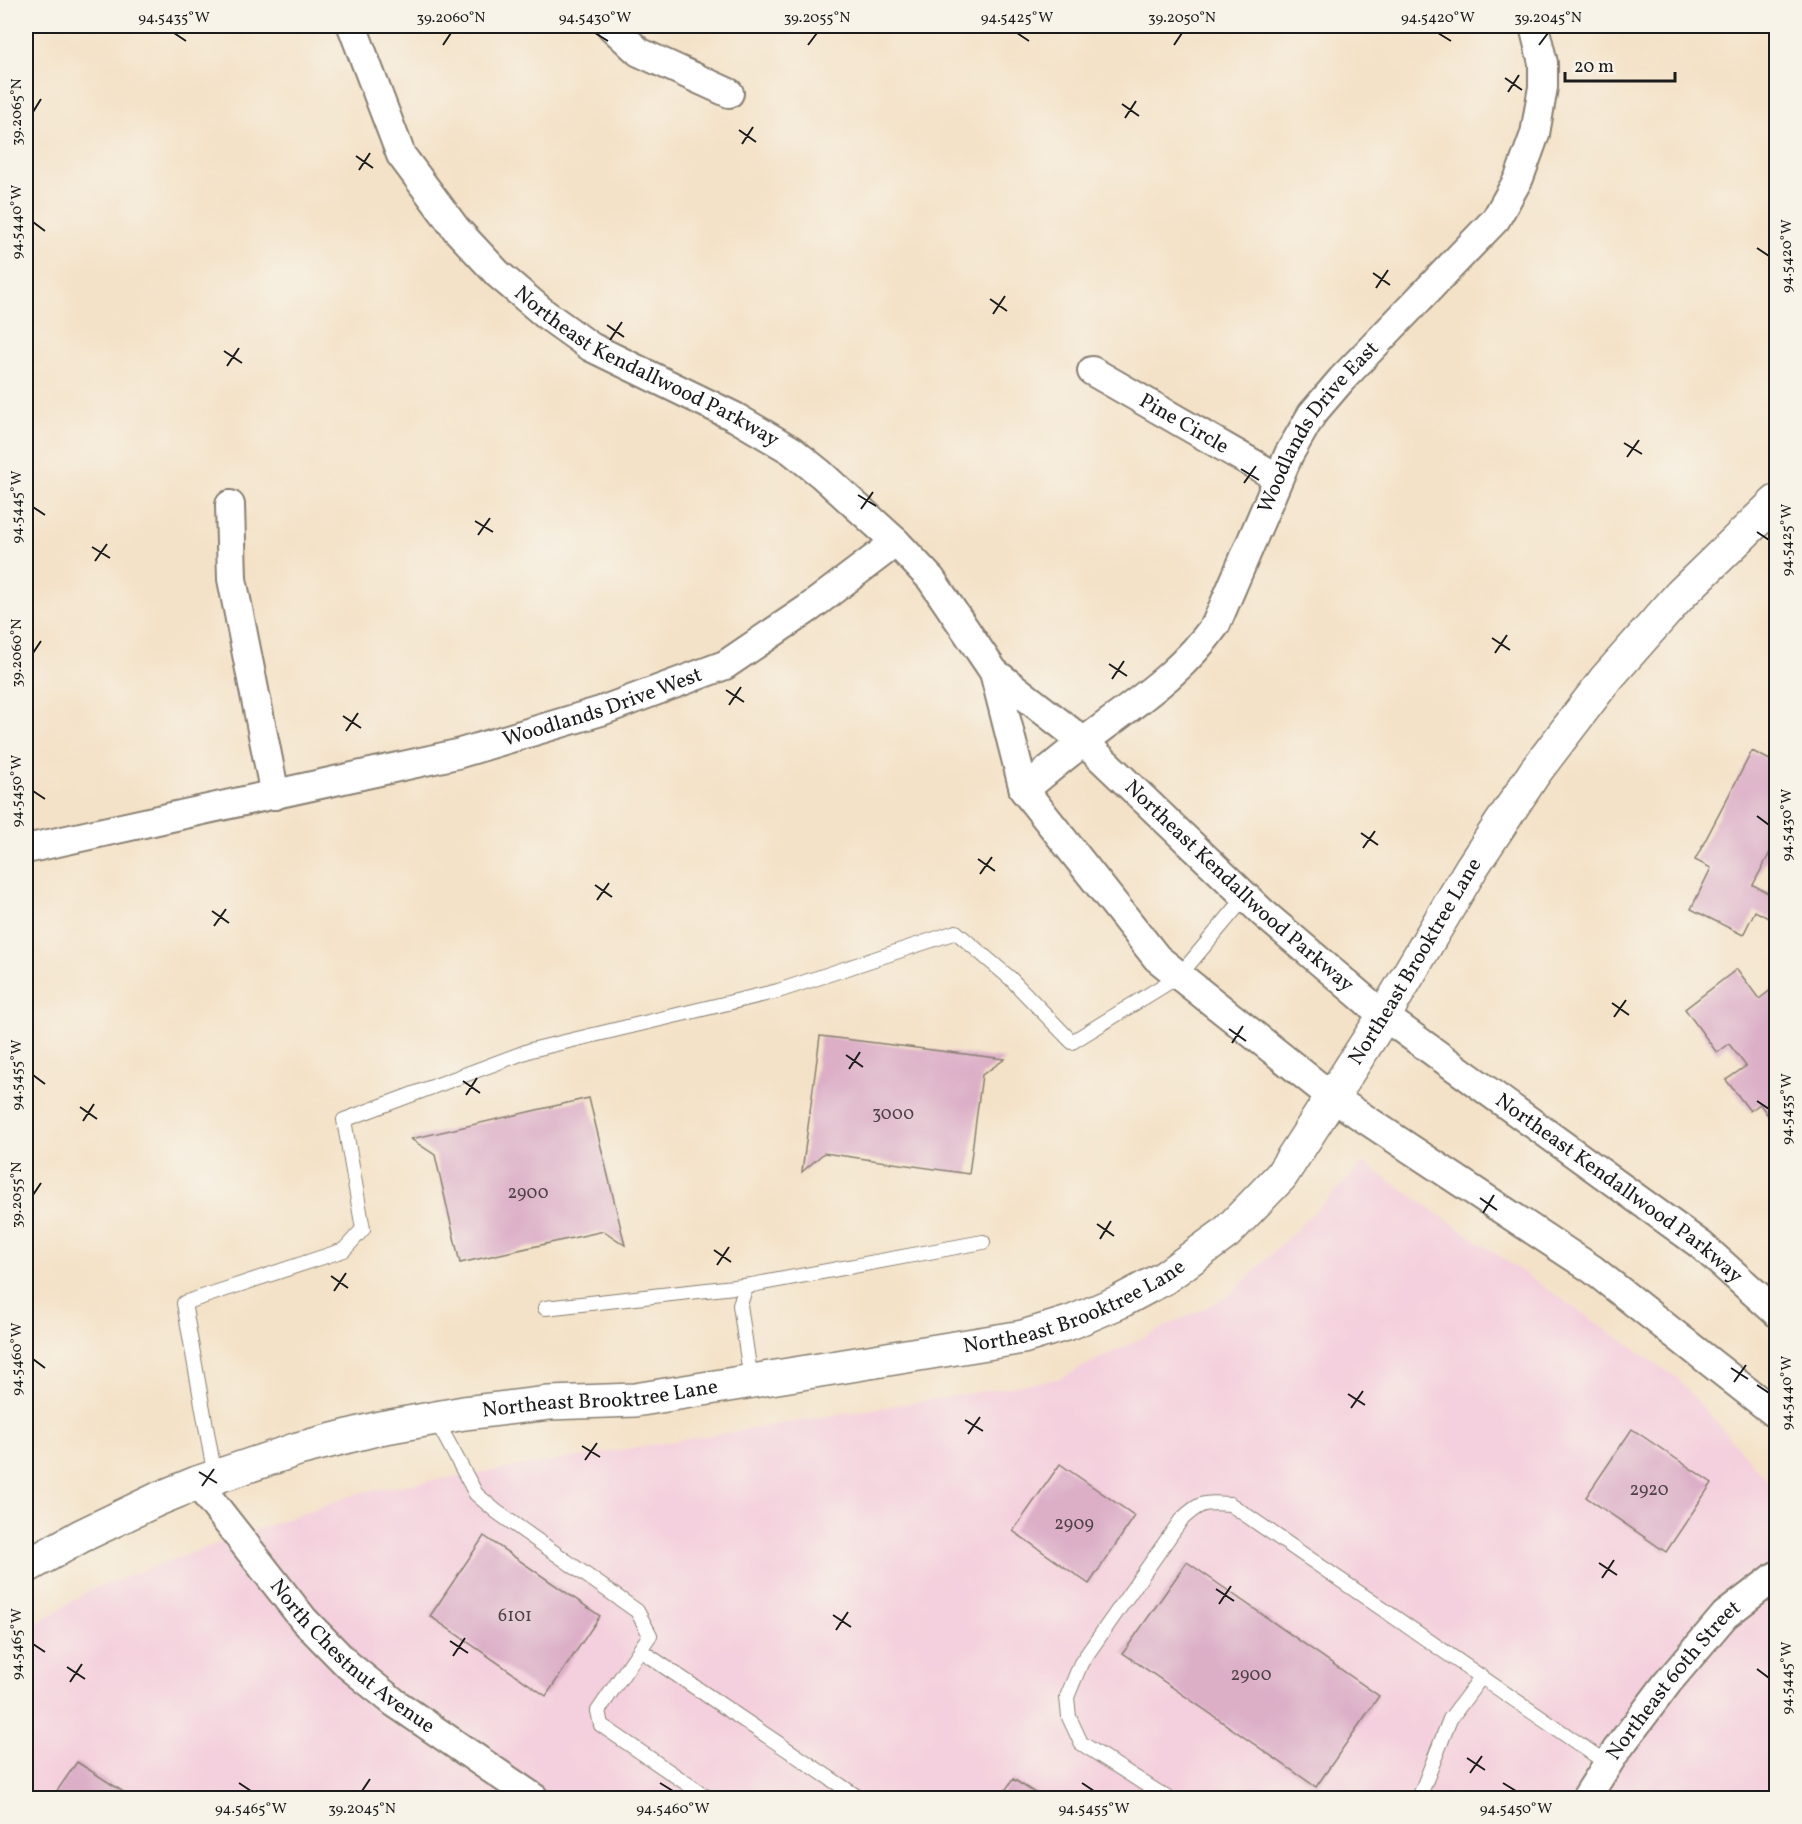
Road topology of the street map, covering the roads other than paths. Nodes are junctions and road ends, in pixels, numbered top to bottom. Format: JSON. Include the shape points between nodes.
{"nodes":[{"id":1,"x":352,"y":26,"type":"edge"},
{"id":2,"x":611,"y":26,"type":"edge"},
{"id":3,"x":1534,"y":26,"type":"edge"},
{"id":4,"x":729,"y":93,"type":"dead end"},
{"id":5,"x":1092,"y":371,"type":"dead end"},
{"id":6,"x":1278,"y":478,"type":"junction"},
{"id":7,"x":1776,"y":502,"type":"edge"},
{"id":8,"x":230,"y":505,"type":"dead end"},
{"id":9,"x":896,"y":543,"type":"junction"},
{"id":10,"x":994,"y":672,"type":"junction"},
{"id":11,"x":1084,"y":742,"type":"junction"},
{"id":12,"x":1024,"y":790,"type":"junction"},
{"id":13,"x":275,"y":795,"type":"junction"},
{"id":14,"x":26,"y":849,"type":"edge"},
{"id":15,"x":1246,"y":896,"type":"junction"},
{"id":16,"x":1179,"y":976,"type":"junction"},
{"id":17,"x":1384,"y":1016,"type":"junction"},
{"id":18,"x":1332,"y":1097,"type":"junction"},
{"id":19,"x":983,"y":1242,"type":"dead end"},
{"id":20,"x":752,"y":1285,"type":"junction"},
{"id":21,"x":545,"y":1308,"type":"dead end"},
{"id":22,"x":1776,"y":1312,"type":"edge"},
{"id":23,"x":751,"y":1381,"type":"junction"},
{"id":24,"x":1776,"y":1414,"type":"edge"},
{"id":25,"x":435,"y":1418,"type":"junction"},
{"id":26,"x":206,"y":1480,"type":"junction"},
{"id":27,"x":26,"y":1567,"type":"edge"},
{"id":28,"x":1776,"y":1576,"type":"edge"},
{"id":29,"x":640,"y":1650,"type":"junction"},
{"id":30,"x":1482,"y":1676,"type":"junction"},
{"id":31,"x":1608,"y":1764,"type":"junction"},
{"id":32,"x":534,"y":1798,"type":"edge"},
{"id":33,"x":708,"y":1798,"type":"edge"},
{"id":34,"x":859,"y":1798,"type":"edge"},
{"id":35,"x":1167,"y":1798,"type":"edge"},
{"id":36,"x":1419,"y":1798,"type":"edge"},
{"id":37,"x":1586,"y":1798,"type":"edge"}],
"edges":[{"from":1,"to":9,"type":"street","name":"Northeast Kendallwood Parkway","via":[[401,155],[456,229],[498,274],[544,314],[591,347],[735,417],[791,450]]},
{"from":2,"to":4,"type":"street","via":[[639,52]]},
{"from":3,"to":6,"type":"street","name":"Woodlands Drive East","via":[[1544,63],[1543,87],[1535,134],[1514,188],[1496,219],[1312,414]]},
{"from":5,"to":6,"type":"street","name":"Pine Circle"},
{"from":6,"to":11,"type":"street","name":"Woodlands Drive East","via":[[1216,624],[1202,645],[1165,682]]},
{"from":7,"to":17,"type":"street","name":"Northeast Brooktree Lane","via":[[1681,594],[1605,680],[1535,772],[1472,867]]},
{"from":8,"to":13,"type":"street","via":[[232,579]]},
{"from":9,"to":10,"type":"street","name":"Northeast Kendallwood Parkway","via":[[931,579]]},
{"from":9,"to":13,"type":"street","name":"Woodlands Drive West","via":[[725,665],[601,711],[458,754]]},
{"from":10,"to":11,"type":"street","name":"Northeast Kendallwood Parkway"},
{"from":10,"to":12,"type":"street","name":"Northeast Kendallwood Parkway"},
{"from":11,"to":12,"type":"street","name":"Woodlands Drive East"},
{"from":11,"to":15,"type":"street","name":"Northeast Kendallwood Parkway"},
{"from":12,"to":16,"type":"street","name":"Northeast Kendallwood Parkway","via":[[1157,958]]},
{"from":13,"to":14,"type":"street","name":"Woodlands Drive West"},
{"from":15,"to":16,"type":"lane"},
{"from":15,"to":17,"type":"street","name":"Northeast Kendallwood Parkway"},
{"from":16,"to":18,"type":"street","name":"Northeast Kendallwood Parkway"},
{"from":16,"to":26,"type":"lane","via":[[1072,1042],[1010,978],[956,932],[777,991],[531,1050],[344,1120],[363,1229],[344,1250],[184,1303]]},
{"from":17,"to":18,"type":"street","name":"Northeast Brooktree Lane"},
{"from":17,"to":22,"type":"street","name":"Northeast Kendallwood Parkway","via":[[1701,1245]]},
{"from":18,"to":23,"type":"street","name":"Northeast Brooktree Lane","via":[[1281,1176],[1226,1233],[1164,1278],[1119,1302],[1023,1337]]},
{"from":18,"to":24,"type":"street","name":"Northeast Kendallwood Parkway","via":[[1592,1269]]},
{"from":19,"to":20,"type":"lane"},
{"from":20,"to":21,"type":"lane"},
{"from":20,"to":23,"type":"lane","via":[[745,1289],[740,1305]]},
{"from":23,"to":25,"type":"street","name":"Northeast Brooktree Lane","via":[[635,1400],[549,1403]]},
{"from":25,"to":26,"type":"street","name":"Northeast Brooktree Lane","via":[[298,1449]]},
{"from":25,"to":29,"type":"lane","via":[[476,1494],[637,1611],[650,1635]]},
{"from":26,"to":27,"type":"street","name":"Northeast Brooktree Lane","via":[[81,1536]]},
{"from":26,"to":32,"type":"street","name":"North Chestnut Avenue","via":[[304,1620],[348,1665],[395,1703]]},
{"from":28,"to":31,"type":"street","name":"Northeast 60th Street","via":[[1725,1615],[1668,1682]]},
{"from":29,"to":33,"type":"lane","via":[[598,1711],[601,1725]]},
{"from":29,"to":34,"type":"lane"},
{"from":30,"to":31,"type":"lane"},
{"from":30,"to":35,"type":"lane","via":[[1230,1504],[1196,1506],[1181,1520],[1081,1663],[1067,1697],[1068,1717],[1081,1743]]},
{"from":30,"to":36,"type":"lane","via":[[1450,1719]]},
{"from":31,"to":37,"type":"street","name":"Northeast 60th Street"}]}
